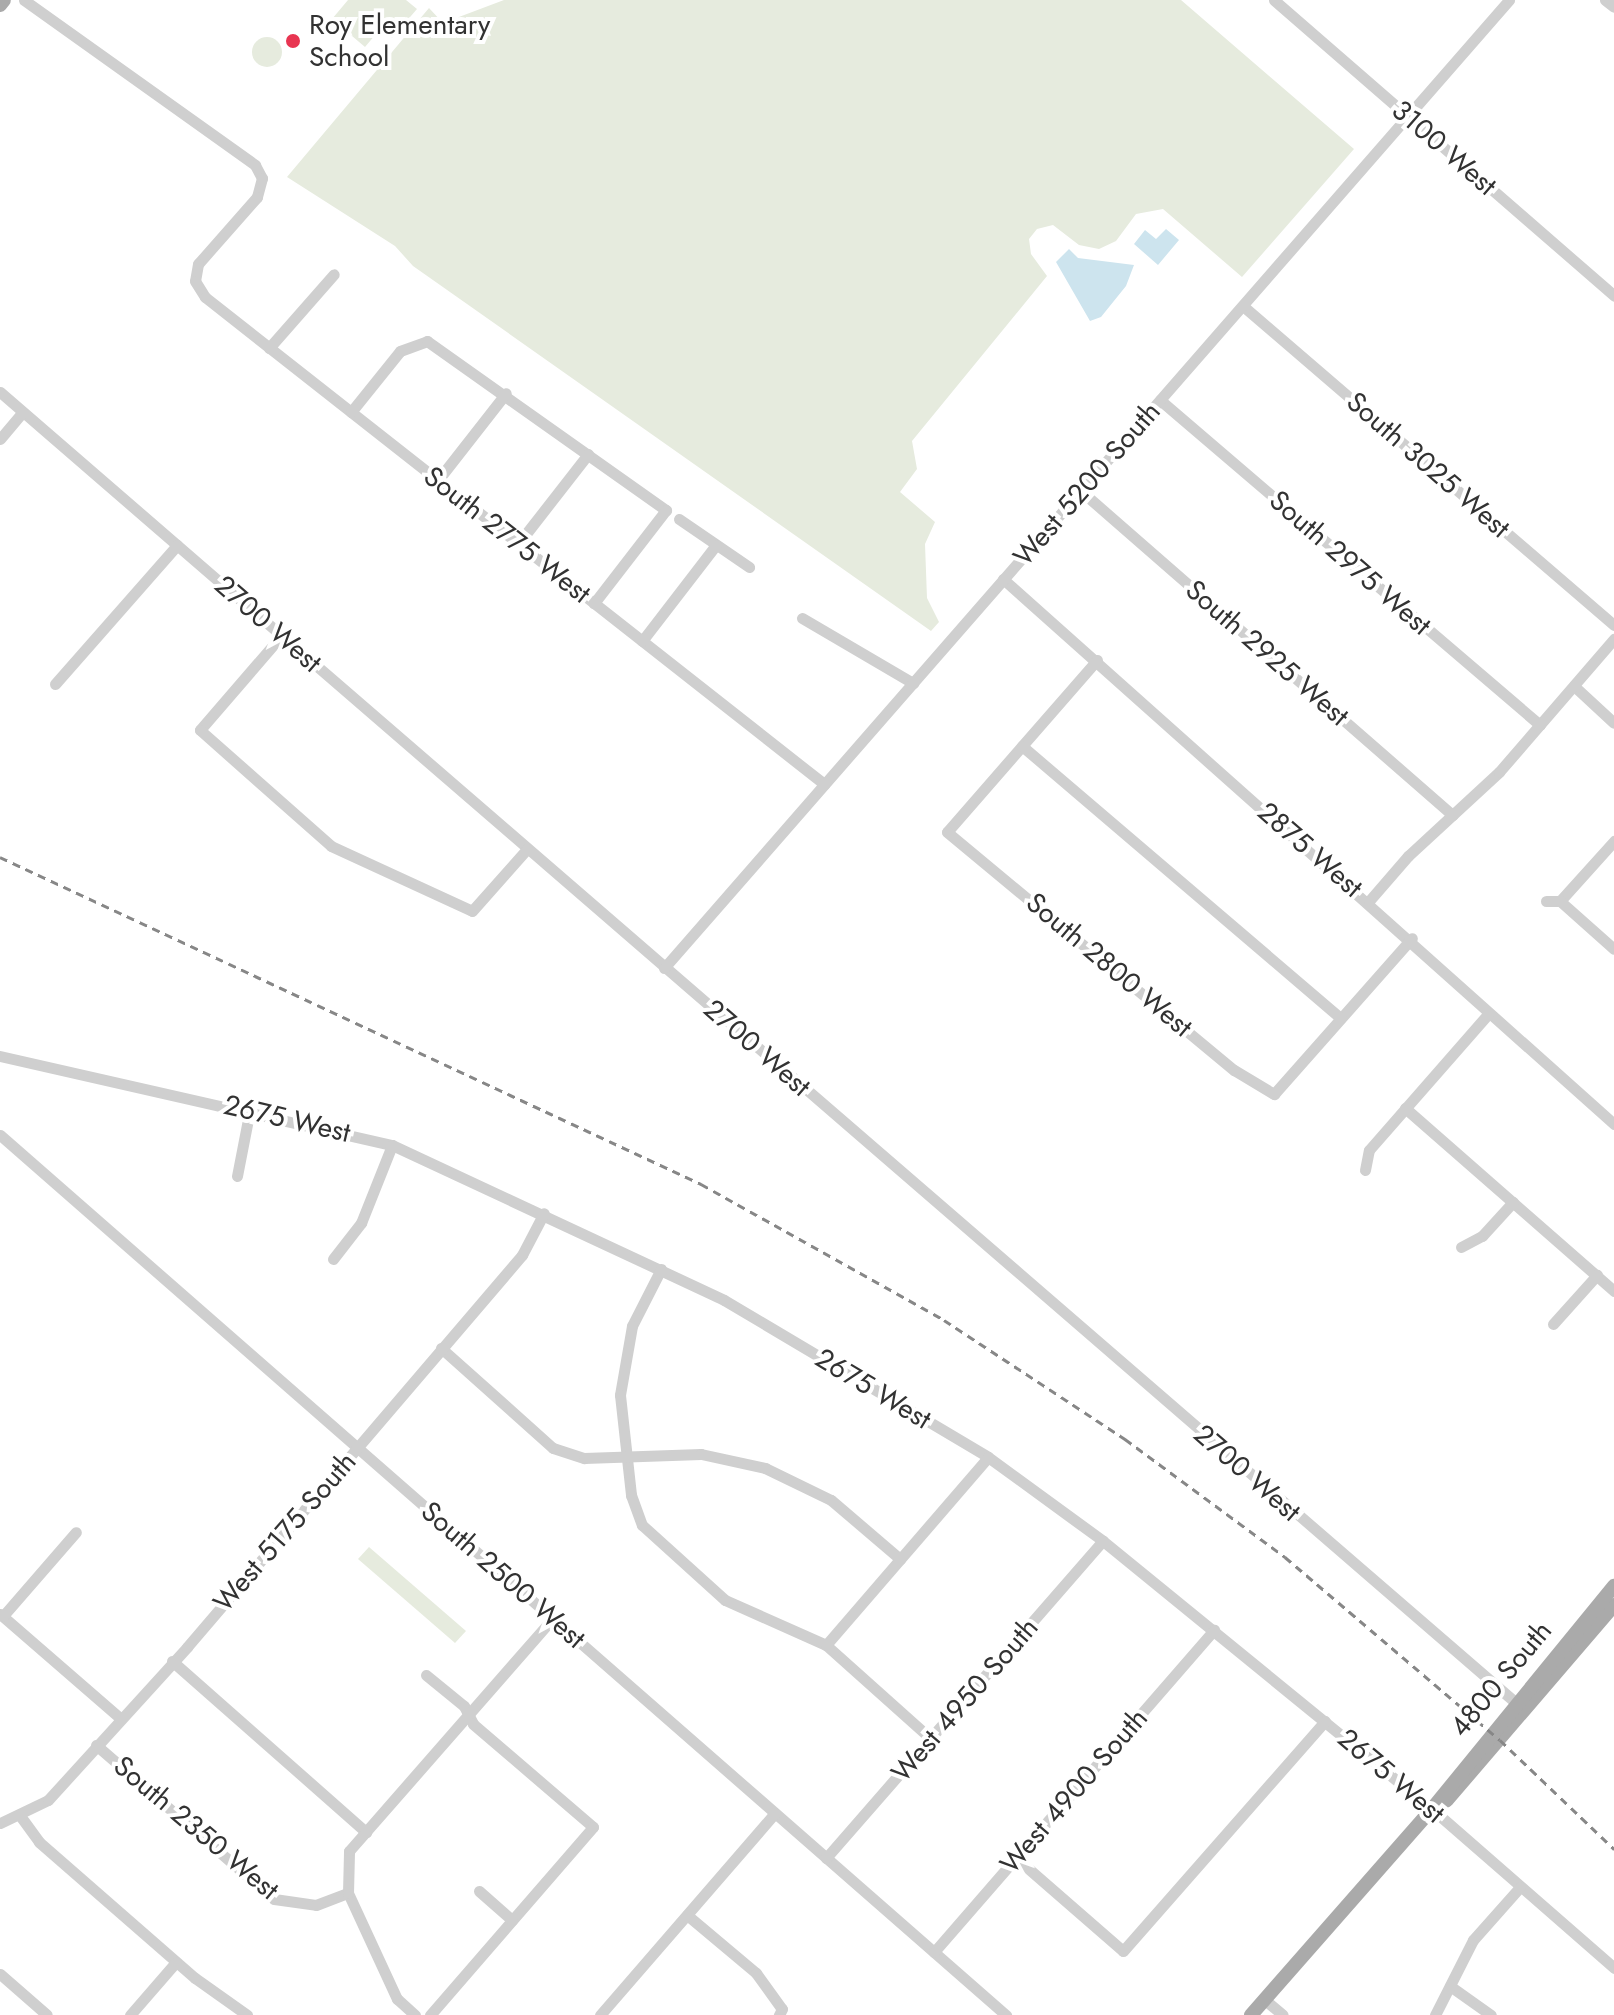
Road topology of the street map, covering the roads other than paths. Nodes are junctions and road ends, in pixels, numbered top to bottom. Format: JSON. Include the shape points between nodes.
{"nodes":[{"id":1,"x":4,"y":0,"type":"edge"},
{"id":2,"x":24,"y":0,"type":"edge"},
{"id":3,"x":1274,"y":0,"type":"edge"},
{"id":4,"x":1509,"y":0,"type":"edge"},
{"id":5,"x":1605,"y":0,"type":"edge"},
{"id":6,"x":0,"y":5,"type":"edge"},
{"id":7,"x":1614,"y":7,"type":"edge"},
{"id":8,"x":1408,"y":117,"type":"junction"},
{"id":9,"x":334,"y":274,"type":"dead end"},
{"id":10,"x":1614,"y":296,"type":"edge"},
{"id":11,"x":1243,"y":306,"type":"junction"},
{"id":12,"x":269,"y":348,"type":"junction"},
{"id":13,"x":0,"y":392,"type":"edge"},
{"id":14,"x":506,"y":393,"type":"junction"},
{"id":15,"x":1160,"y":400,"type":"junction"},
{"id":16,"x":23,"y":412,"type":"junction"},
{"id":17,"x":351,"y":412,"type":"junction"},
{"id":18,"x":0,"y":439,"type":"edge"},
{"id":19,"x":588,"y":454,"type":"junction"},
{"id":20,"x":438,"y":480,"type":"junction"},
{"id":21,"x":1081,"y":491,"type":"junction"},
{"id":22,"x":679,"y":519,"type":"dead end"},
{"id":23,"x":518,"y":544,"type":"junction"},
{"id":24,"x":177,"y":545,"type":"junction"},
{"id":25,"x":716,"y":545,"type":"junction"},
{"id":26,"x":749,"y":567,"type":"dead end"},
{"id":27,"x":1003,"y":579,"type":"junction"},
{"id":28,"x":594,"y":603,"type":"junction"},
{"id":29,"x":802,"y":618,"type":"dead end"},
{"id":30,"x":1614,"y":625,"type":"edge"},
{"id":31,"x":281,"y":636,"type":"junction"},
{"id":32,"x":1614,"y":639,"type":"edge"},
{"id":33,"x":642,"y":641,"type":"junction"},
{"id":34,"x":1097,"y":660,"type":"junction"},
{"id":35,"x":913,"y":683,"type":"junction"},
{"id":36,"x":55,"y":684,"type":"dead end"},
{"id":37,"x":1574,"y":686,"type":"junction"},
{"id":38,"x":1614,"y":723,"type":"edge"},
{"id":39,"x":1540,"y":725,"type":"junction"},
{"id":40,"x":1022,"y":746,"type":"junction"},
{"id":41,"x":824,"y":784,"type":"junction"},
{"id":42,"x":1453,"y":815,"type":"junction"},
{"id":43,"x":1614,"y":841,"type":"edge"},
{"id":44,"x":527,"y":849,"type":"junction"},
{"id":45,"x":1369,"y":901,"type":"junction"},
{"id":46,"x":1546,"y":901,"type":"dead end"},
{"id":47,"x":1560,"y":901,"type":"junction"},
{"id":48,"x":1412,"y":938,"type":"junction"},
{"id":49,"x":1614,"y":949,"type":"edge"},
{"id":50,"x":664,"y":968,"type":"junction"},
{"id":51,"x":1488,"y":1014,"type":"junction"},
{"id":52,"x":1341,"y":1018,"type":"junction"},
{"id":53,"x":0,"y":1056,"type":"edge"},
{"id":54,"x":1405,"y":1108,"type":"junction"},
{"id":55,"x":250,"y":1109,"type":"junction"},
{"id":56,"x":1614,"y":1124,"type":"edge"},
{"id":57,"x":0,"y":1135,"type":"edge"},
{"id":58,"x":392,"y":1145,"type":"junction"},
{"id":59,"x":1365,"y":1170,"type":"dead end"},
{"id":60,"x":237,"y":1176,"type":"dead end"},
{"id":61,"x":1513,"y":1202,"type":"junction"},
{"id":62,"x":544,"y":1213,"type":"junction"},
{"id":63,"x":1461,"y":1247,"type":"dead end"},
{"id":64,"x":333,"y":1259,"type":"dead end"},
{"id":65,"x":661,"y":1269,"type":"junction"},
{"id":66,"x":1597,"y":1275,"type":"junction"},
{"id":67,"x":1614,"y":1291,"type":"edge"},
{"id":68,"x":1553,"y":1324,"type":"dead end"},
{"id":69,"x":441,"y":1348,"type":"junction"},
{"id":70,"x":358,"y":1447,"type":"junction"},
{"id":71,"x":988,"y":1457,"type":"junction"},
{"id":72,"x":625,"y":1459,"type":"junction"},
{"id":73,"x":76,"y":1532,"type":"dead end"},
{"id":74,"x":1103,"y":1541,"type":"junction"},
{"id":75,"x":900,"y":1559,"type":"junction"},
{"id":76,"x":1614,"y":1586,"type":"edge"},
{"id":77,"x":1614,"y":1605,"type":"edge"},
{"id":78,"x":1,"y":1615,"type":"edge"},
{"id":79,"x":553,"y":1618,"type":"junction"},
{"id":80,"x":1214,"y":1630,"type":"junction"},
{"id":81,"x":826,"y":1645,"type":"junction"},
{"id":82,"x":1568,"y":1660,"type":"junction"},
{"id":83,"x":172,"y":1661,"type":"junction"},
{"id":84,"x":426,"y":1675,"type":"dead end"},
{"id":85,"x":1516,"y":1703,"type":"junction"},
{"id":86,"x":468,"y":1716,"type":"junction"},
{"id":87,"x":119,"y":1717,"type":"junction"},
{"id":88,"x":1325,"y":1721,"type":"junction"},
{"id":89,"x":931,"y":1739,"type":"junction"},
{"id":90,"x":96,"y":1745,"type":"junction"},
{"id":91,"x":1432,"y":1809,"type":"junction"},
{"id":92,"x":775,"y":1813,"type":"junction"},
{"id":93,"x":21,"y":1817,"type":"junction"},
{"id":94,"x":0,"y":1823,"type":"edge"},
{"id":95,"x":366,"y":1832,"type":"junction"},
{"id":96,"x":1015,"y":1857,"type":"junction"},
{"id":97,"x":826,"y":1858,"type":"junction"},
{"id":98,"x":1520,"y":1887,"type":"junction"},
{"id":99,"x":479,"y":1891,"type":"dead end"},
{"id":100,"x":348,"y":1893,"type":"junction"},
{"id":101,"x":687,"y":1915,"type":"junction"},
{"id":102,"x":512,"y":1920,"type":"junction"},
{"id":103,"x":934,"y":1952,"type":"junction"},
{"id":104,"x":176,"y":1962,"type":"junction"},
{"id":105,"x":1614,"y":1968,"type":"edge"},
{"id":106,"x":0,"y":1974,"type":"edge"},
{"id":107,"x":1450,"y":1986,"type":"junction"},
{"id":108,"x":1265,"y":2000,"type":"junction"},
{"id":109,"x":780,"y":2012,"type":"edge"},
{"id":110,"x":47,"y":2015,"type":"edge"},
{"id":111,"x":130,"y":2015,"type":"edge"},
{"id":112,"x":247,"y":2015,"type":"edge"},
{"id":113,"x":415,"y":2015,"type":"edge"},
{"id":114,"x":430,"y":2015,"type":"edge"},
{"id":115,"x":600,"y":2015,"type":"edge"},
{"id":116,"x":1006,"y":2015,"type":"edge"},
{"id":117,"x":1251,"y":2015,"type":"edge"},
{"id":118,"x":1283,"y":2015,"type":"edge"},
{"id":119,"x":1435,"y":2015,"type":"edge"},
{"id":120,"x":1491,"y":2015,"type":"edge"}],
"edges":[{"from":1,"to":6,"type":"main road"},
{"from":2,"to":12,"type":"street","name":"South 2775 West","via":[[255,165],[262,178],[257,197],[198,264],[195,281],[205,297]]},
{"from":3,"to":8,"type":"street","name":"3100 West"},
{"from":4,"to":8,"type":"street","name":"West 5200 South"},
{"from":5,"to":7,"type":"street"},
{"from":8,"to":10,"type":"street","name":"3100 West"},
{"from":8,"to":11,"type":"street","name":"West 5200 South"},
{"from":9,"to":12,"type":"street"},
{"from":11,"to":15,"type":"street","name":"West 5200 South"},
{"from":11,"to":30,"type":"street","name":"South 3025 West"},
{"from":12,"to":17,"type":"street","name":"South 2775 West"},
{"from":13,"to":16,"type":"street","name":"2700 West"},
{"from":14,"to":17,"type":"street","via":[[427,341],[400,351]]},
{"from":14,"to":19,"type":"street"},
{"from":14,"to":20,"type":"street"},
{"from":15,"to":21,"type":"street","name":"West 5200 South"},
{"from":15,"to":39,"type":"street","name":"South 2975 West"},
{"from":16,"to":18,"type":"street"},
{"from":16,"to":24,"type":"street","name":"2700 West"},
{"from":17,"to":20,"type":"street","name":"South 2775 West"},
{"from":19,"to":23,"type":"street"},
{"from":19,"to":28,"type":"street","via":[[666,510]]},
{"from":20,"to":23,"type":"street","name":"South 2775 West"},
{"from":21,"to":27,"type":"street","name":"West 5200 South"},
{"from":21,"to":42,"type":"street","name":"South 2925 West"},
{"from":22,"to":25,"type":"street"},
{"from":23,"to":28,"type":"street","name":"South 2775 West"},
{"from":24,"to":31,"type":"street","name":"2700 West"},
{"from":24,"to":36,"type":"street"},
{"from":25,"to":26,"type":"street"},
{"from":25,"to":33,"type":"street"},
{"from":27,"to":34,"type":"street","name":"2875 West"},
{"from":27,"to":35,"type":"street","name":"West 5200 South"},
{"from":28,"to":33,"type":"street","name":"South 2775 West"},
{"from":29,"to":35,"type":"street"},
{"from":31,"to":44,"type":"street","name":"2700 West"},
{"from":31,"to":44,"type":"street","via":[[200,730],[331,846],[472,911]]},
{"from":32,"to":37,"type":"street"},
{"from":33,"to":41,"type":"street","name":"South 2775 West"},
{"from":34,"to":40,"type":"street"},
{"from":34,"to":45,"type":"street","name":"2875 West"},
{"from":35,"to":41,"type":"street","name":"West 5200 South"},
{"from":37,"to":38,"type":"street"},
{"from":37,"to":39,"type":"street"},
{"from":39,"to":42,"type":"street"},
{"from":40,"to":52,"type":"street"},
{"from":40,"to":52,"type":"street","name":"South 2800 West","via":[[947,832],[1234,1070],[1274,1094]]},
{"from":41,"to":50,"type":"street","name":"West 5200 South"},
{"from":42,"to":45,"type":"street"},
{"from":43,"to":47,"type":"street"},
{"from":44,"to":50,"type":"street","name":"2700 West"},
{"from":45,"to":48,"type":"street","name":"2875 West"},
{"from":46,"to":47,"type":"street"},
{"from":47,"to":49,"type":"street"},
{"from":48,"to":51,"type":"street","name":"2875 West"},
{"from":48,"to":52,"type":"street"},
{"from":50,"to":85,"type":"street","name":"2700 West"},
{"from":51,"to":54,"type":"street"},
{"from":51,"to":56,"type":"street","name":"2875 West"},
{"from":53,"to":55,"type":"street","name":"2675 West"},
{"from":54,"to":59,"type":"street","via":[[1369,1150]]},
{"from":54,"to":61,"type":"street"},
{"from":55,"to":58,"type":"street","name":"2675 West"},
{"from":55,"to":60,"type":"street"},
{"from":57,"to":70,"type":"street","name":"South 2500 West"},
{"from":58,"to":62,"type":"street","name":"2675 West"},
{"from":58,"to":64,"type":"street","via":[[361,1223]]},
{"from":61,"to":63,"type":"street","via":[[1482,1236]]},
{"from":61,"to":66,"type":"street"},
{"from":62,"to":65,"type":"street","name":"2675 West"},
{"from":62,"to":69,"type":"street","name":"West 5175 South","via":[[522,1255]]},
{"from":65,"to":71,"type":"street","name":"2675 West"},
{"from":65,"to":72,"type":"street","via":[[632,1326],[623,1365]]},
{"from":66,"to":67,"type":"street"},
{"from":66,"to":68,"type":"street"},
{"from":69,"to":70,"type":"street","name":"West 5175 South"},
{"from":69,"to":72,"type":"street","via":[[553,1448],[584,1458]]},
{"from":70,"to":79,"type":"street","name":"South 2500 West"},
{"from":70,"to":83,"type":"street","name":"West 5175 South"},
{"from":71,"to":74,"type":"street","name":"2675 West"},
{"from":71,"to":75,"type":"street"},
{"from":72,"to":75,"type":"street","via":[[701,1454],[765,1468],[831,1500]]},
{"from":72,"to":81,"type":"street","via":[[631,1495],[658,1545],[725,1600]]},
{"from":73,"to":78,"type":"street"},
{"from":74,"to":80,"type":"street","name":"2675 West"},
{"from":74,"to":89,"type":"street","name":"West 4950 South"},
{"from":75,"to":81,"type":"street"},
{"from":76,"to":85,"type":"main road","name":"4800 South"},
{"from":77,"to":82,"type":"main road","name":"4800 South"},
{"from":78,"to":87,"type":"street"},
{"from":79,"to":86,"type":"street"},
{"from":79,"to":92,"type":"street","name":"South 2500 West"},
{"from":80,"to":88,"type":"street","name":"2675 West"},
{"from":80,"to":96,"type":"street","name":"West 4900 South"},
{"from":81,"to":89,"type":"street"},
{"from":82,"to":85,"type":"main road"},
{"from":82,"to":91,"type":"main road","name":"4800 South","via":[[1447,1800]]},
{"from":83,"to":87,"type":"street","name":"West 5175 South"},
{"from":83,"to":95,"type":"street"},
{"from":84,"to":86,"type":"street"},
{"from":85,"to":91,"type":"main road","name":"4800 South"},
{"from":86,"to":95,"type":"street"},
{"from":86,"to":102,"type":"street","via":[[593,1827]]},
{"from":87,"to":90,"type":"street","name":"West 5175 South"},
{"from":88,"to":91,"type":"street","name":"2675 West"},
{"from":88,"to":96,"type":"street","via":[[1123,1951]]},
{"from":89,"to":97,"type":"street","name":"West 4950 South"},
{"from":90,"to":93,"type":"street","name":"West 5175 South","via":[[48,1800]]},
{"from":90,"to":100,"type":"street","name":"South 2350 West","via":[[274,1899],[316,1905]]},
{"from":91,"to":98,"type":"street","name":"2675 West"},
{"from":91,"to":108,"type":"main road","name":"4800 South"},
{"from":92,"to":97,"type":"street","name":"South 2500 West"},
{"from":92,"to":101,"type":"street"},
{"from":93,"to":94,"type":"street","name":"West 5175 South"},
{"from":93,"to":104,"type":"street","via":[[39,1842]]},
{"from":95,"to":100,"type":"street","via":[[349,1851]]},
{"from":96,"to":103,"type":"street","name":"West 4900 South"},
{"from":97,"to":103,"type":"street","name":"South 2500 West"},
{"from":98,"to":105,"type":"street","name":"2675 West"},
{"from":98,"to":107,"type":"street","via":[[1473,1940]]},
{"from":99,"to":102,"type":"street"},
{"from":100,"to":113,"type":"street","via":[[397,1999]]},
{"from":101,"to":109,"type":"street","via":[[756,1973]]},
{"from":101,"to":115,"type":"street"},
{"from":102,"to":114,"type":"street"},
{"from":103,"to":116,"type":"street","name":"South 2500 West"},
{"from":104,"to":111,"type":"street"},
{"from":104,"to":112,"type":"street"},
{"from":106,"to":110,"type":"street"},
{"from":107,"to":119,"type":"street"},
{"from":107,"to":120,"type":"street"},
{"from":108,"to":117,"type":"main road","name":"4800 South"},
{"from":108,"to":118,"type":"street"}]}
